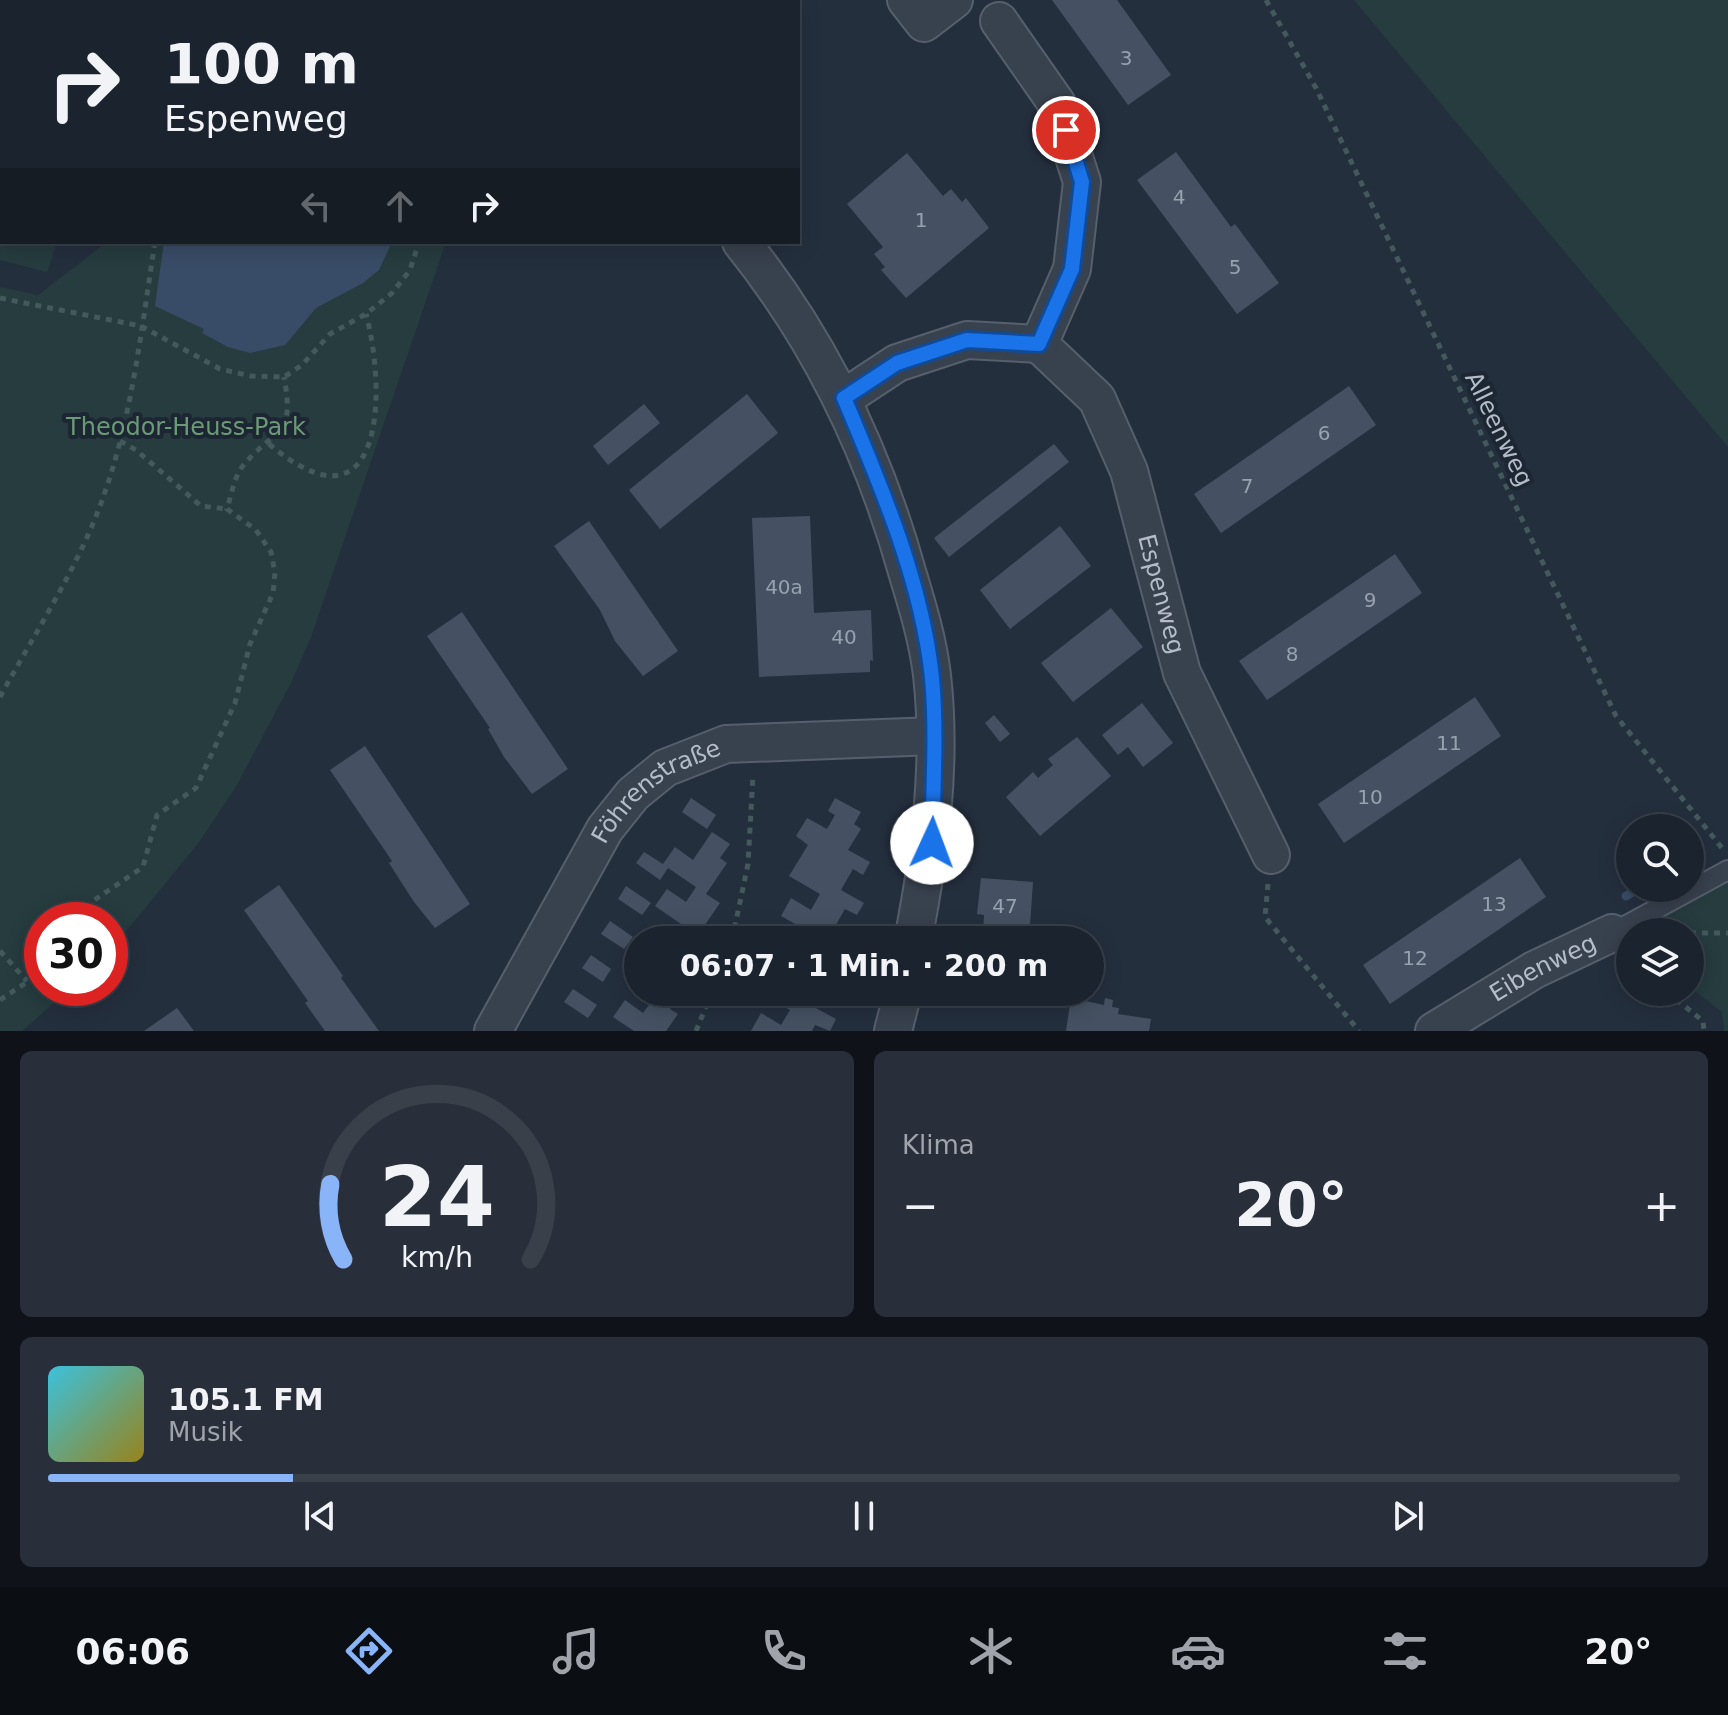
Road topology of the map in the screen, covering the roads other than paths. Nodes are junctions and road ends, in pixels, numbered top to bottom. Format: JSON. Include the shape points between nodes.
{"nodes":[{"id":1,"x":906,"y":0,"type":"edge"},
{"id":2,"x":954,"y":0,"type":"edge"},
{"id":3,"x":999,"y":21,"type":"dead end"},
{"id":4,"x":743,"y":244,"type":"edge"},
{"id":5,"x":1039,"y":344,"type":"junction"},
{"id":6,"x":844,"y":398,"type":"junction"},
{"id":7,"x":935,"y":736,"type":"junction"},
{"id":8,"x":1271,"y":855,"type":"road end"},
{"id":9,"x":1728,"y":870,"type":"edge"},
{"id":10,"x":916,"y":926,"type":"edge"},
{"id":11,"x":1612,"y":933,"type":"joint"},
{"id":12,"x":899,"y":1006,"type":"edge"},
{"id":13,"x":493,"y":1031,"type":"edge"},
{"id":14,"x":893,"y":1031,"type":"edge"},
{"id":15,"x":1435,"y":1031,"type":"edge"}],
"edges":[{"from":1,"to":2,"type":"street","via":[[924,23]]},
{"from":3,"to":5,"type":"street","via":[[1057,104],[1082,182],[1072,269]]},
{"from":4,"to":6,"type":"street","via":[[782,293]]},
{"from":5,"to":6,"type":"street","via":[[967,340],[897,363]]},
{"from":5,"to":8,"type":"street","name":"Espenweg","via":[[1097,399],[1129,471],[1182,673]]},
{"from":6,"to":7,"type":"street","via":[[880,487],[926,639]]},
{"from":7,"to":10,"type":"street","via":[[932,843]]},
{"from":7,"to":13,"type":"street","name":"Föhrenstraße","via":[[726,744],[665,768],[633,794],[605,829]]},
{"from":9,"to":11,"type":"lane"},
{"from":11,"to":15,"type":"street","name":"Eibenweg","via":[[1534,970]]},
{"from":12,"to":14,"type":"street"}]}
